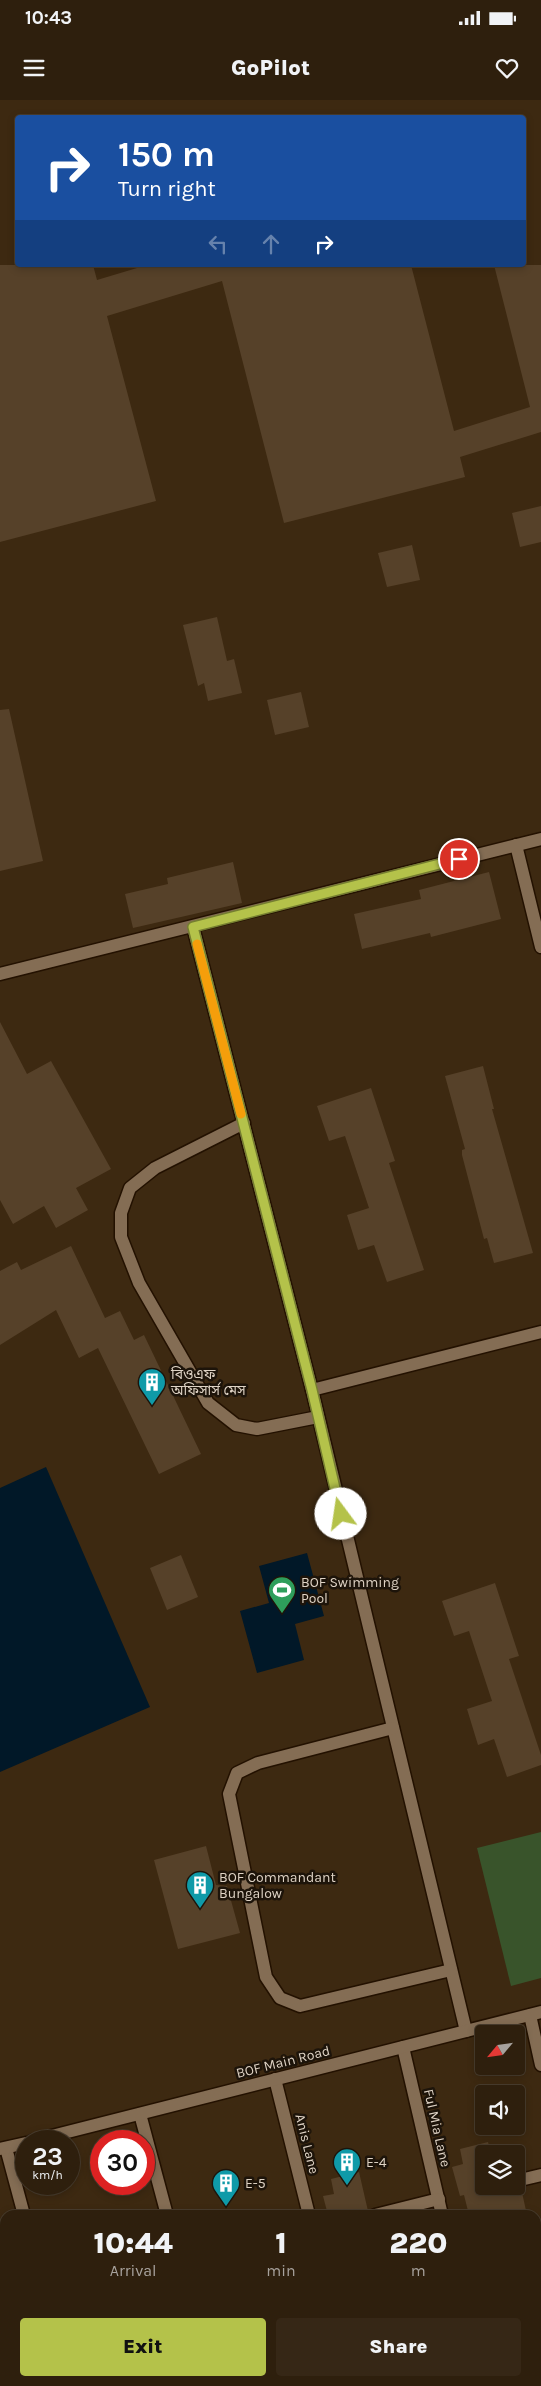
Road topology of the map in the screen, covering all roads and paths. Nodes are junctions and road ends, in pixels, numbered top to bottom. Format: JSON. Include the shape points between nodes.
{"nodes":[{"id":1,"x":541,"y":839,"type":"edge"},
{"id":2,"x":516,"y":845,"type":"junction"},
{"id":3,"x":193,"y":927,"type":"junction"},
{"id":4,"x":541,"y":947,"type":"edge"},
{"id":5,"x":0,"y":974,"type":"edge"},
{"id":6,"x":244,"y":1122,"type":"junction"},
{"id":7,"x":541,"y":1332,"type":"edge"},
{"id":8,"x":312,"y":1390,"type":"junction"},
{"id":9,"x":318,"y":1417,"type":"junction"},
{"id":10,"x":393,"y":1728,"type":"junction"},
{"id":11,"x":451,"y":1970,"type":"junction"},
{"id":12,"x":535,"y":2014,"type":"edge"},
{"id":13,"x":466,"y":2031,"type":"junction"},
{"id":14,"x":403,"y":2047,"type":"junction"},
{"id":15,"x":541,"y":2065,"type":"edge"},
{"id":16,"x":275,"y":2079,"type":"junction"},
{"id":17,"x":140,"y":2114,"type":"junction"},
{"id":18,"x":76,"y":2130,"type":"edge"},
{"id":19,"x":3,"y":2149,"type":"edge"},
{"id":20,"x":541,"y":2175,"type":"edge"},
{"id":21,"x":525,"y":2179,"type":"edge"},
{"id":22,"x":439,"y":2199,"type":"junction"},
{"id":23,"x":22,"y":2210,"type":"edge"},
{"id":24,"x":166,"y":2210,"type":"edge"},
{"id":25,"x":308,"y":2210,"type":"edge"},
{"id":26,"x":395,"y":2210,"type":"edge"},
{"id":27,"x":441,"y":2210,"type":"edge"}],
"edges":[{"from":1,"to":2,"type":"street"},
{"from":2,"to":3,"type":"street"},
{"from":2,"to":4,"type":"street"},
{"from":3,"to":5,"type":"street"},
{"from":3,"to":6,"type":"street"},
{"from":6,"to":8,"type":"street"},
{"from":6,"to":9,"type":"street","via":[[155,1168],[130,1188],[121,1213],[121,1236],[139,1284],[208,1403],[236,1425],[257,1430]]},
{"from":7,"to":8,"type":"street"},
{"from":8,"to":9,"type":"street"},
{"from":9,"to":10,"type":"street"},
{"from":10,"to":11,"type":"street"},
{"from":10,"to":11,"type":"street","via":[[258,1763],[237,1773],[228,1794],[266,1977],[280,1998],[300,2006]]},
{"from":11,"to":13,"type":"street"},
{"from":12,"to":13,"type":"street","name":"BOF Main Road"},
{"from":12,"to":15,"type":"street"},
{"from":13,"to":14,"type":"street","name":"BOF Main Road"},
{"from":14,"to":16,"type":"street","name":"BOF Main Road"},
{"from":14,"to":22,"type":"street","name":"Ful Mia Lane"},
{"from":16,"to":17,"type":"street","name":"BOF Main Road"},
{"from":16,"to":25,"type":"street","name":"Anis Lane"},
{"from":17,"to":18,"type":"street","name":"BOF Main Road"},
{"from":17,"to":24,"type":"street"},
{"from":19,"to":23,"type":"street"},
{"from":20,"to":21,"type":"street"},
{"from":22,"to":26,"type":"street"},
{"from":22,"to":27,"type":"street","name":"Ful Mia Lane"}]}
